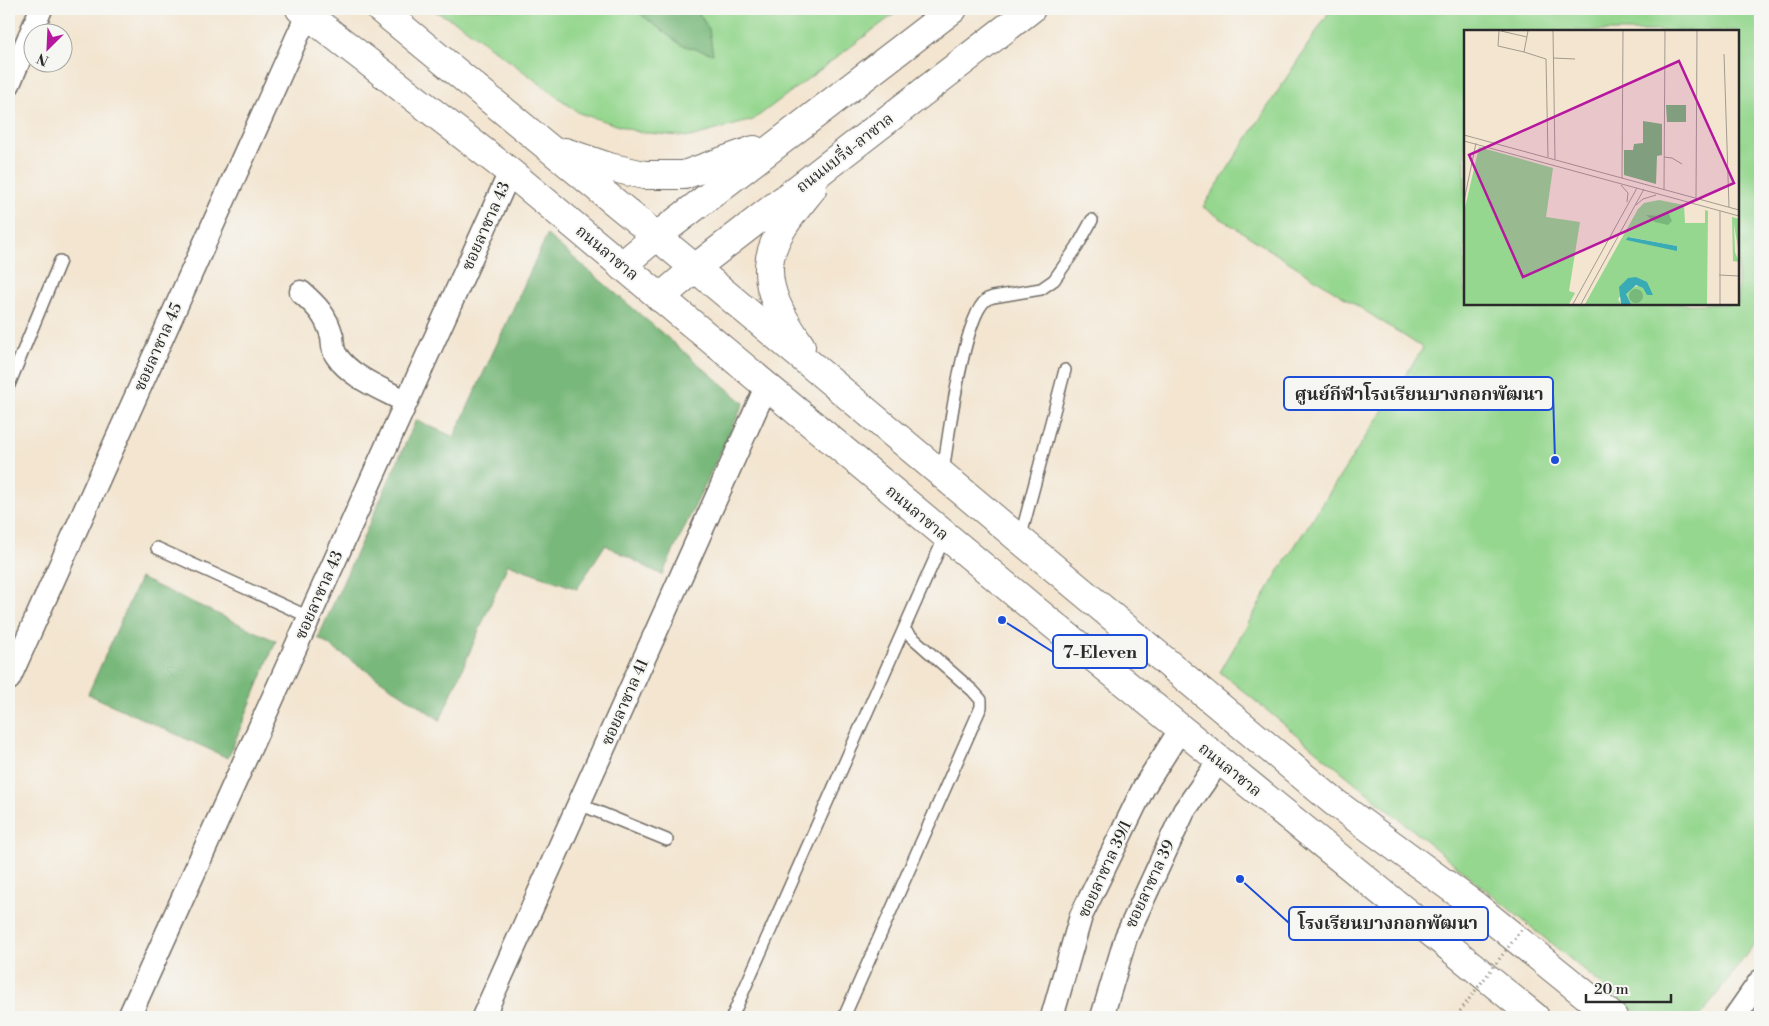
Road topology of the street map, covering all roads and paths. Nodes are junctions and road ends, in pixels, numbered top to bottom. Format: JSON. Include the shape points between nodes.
{"nodes":[{"id":1,"x":41,"y":9,"type":"edge"},
{"id":2,"x":380,"y":9,"type":"edge"},
{"id":3,"x":953,"y":9,"type":"edge"},
{"id":4,"x":1031,"y":9,"type":"edge"},
{"id":5,"x":303,"y":12,"type":"edge"},
{"id":6,"x":9,"y":84,"type":"edge"},
{"id":7,"x":809,"y":119,"type":"junction"},
{"id":8,"x":516,"y":120,"type":"junction"},
{"id":9,"x":856,"y":144,"type":"junction"},
{"id":10,"x":510,"y":172,"type":"junction"},
{"id":11,"x":1092,"y":220,"type":"dead end"},
{"id":12,"x":657,"y":236,"type":"junction"},
{"id":13,"x":60,"y":261,"type":"dead end"},
{"id":14,"x":622,"y":266,"type":"junction"},
{"id":15,"x":696,"y":268,"type":"junction"},
{"id":16,"x":301,"y":292,"type":"dead end"},
{"id":17,"x":660,"y":298,"type":"junction"},
{"id":18,"x":12,"y":368,"type":"edge"},
{"id":19,"x":1065,"y":370,"type":"dead end"},
{"id":20,"x":9,"y":385,"type":"edge"},
{"id":21,"x":766,"y":387,"type":"junction"},
{"id":22,"x":840,"y":389,"type":"junction"},
{"id":23,"x":406,"y":402,"type":"junction"},
{"id":24,"x":942,"y":474,"type":"junction"},
{"id":25,"x":945,"y":536,"type":"junction"},
{"id":26,"x":1020,"y":538,"type":"junction"},
{"id":27,"x":158,"y":548,"type":"dead end"},
{"id":28,"x":309,"y":616,"type":"junction"},
{"id":29,"x":904,"y":630,"type":"junction"},
{"id":30,"x":9,"y":678,"type":"edge"},
{"id":31,"x":1180,"y":730,"type":"junction"},
{"id":32,"x":1218,"y":761,"type":"junction"},
{"id":33,"x":1334,"y":802,"type":"junction"},
{"id":34,"x":579,"y":804,"type":"junction"},
{"id":35,"x":1308,"y":834,"type":"junction"},
{"id":36,"x":667,"y":840,"type":"dead end"},
{"id":37,"x":1528,"y":921,"type":"dead end"},
{"id":38,"x":1760,"y":981,"type":"edge"},
{"id":39,"x":1460,"y":1011,"type":"dead end"},
{"id":40,"x":129,"y":1017,"type":"edge"},
{"id":41,"x":483,"y":1017,"type":"edge"},
{"id":42,"x":732,"y":1017,"type":"edge"},
{"id":43,"x":844,"y":1017,"type":"edge"},
{"id":44,"x":1052,"y":1017,"type":"edge"},
{"id":45,"x":1102,"y":1017,"type":"edge"},
{"id":46,"x":1535,"y":1017,"type":"edge"},
{"id":47,"x":1613,"y":1017,"type":"edge"},
{"id":48,"x":1735,"y":1017,"type":"edge"}],
"edges":[{"from":1,"to":6,"type":"street"},
{"from":2,"to":8,"type":"street"},
{"from":3,"to":7,"type":"street"},
{"from":4,"to":9,"type":"street","name":"ถนนแบริ่ง-ลาซาล"},
{"from":5,"to":10,"type":"street","name":"ถนนลาซาล"},
{"from":5,"to":30,"type":"street","name":"ซอยลาซาล 45"},
{"from":7,"to":8,"type":"street","via":[[759,148],[722,162],[684,175],[644,176],[566,153]]},
{"from":7,"to":12,"type":"street"},
{"from":8,"to":12,"type":"street"},
{"from":9,"to":15,"type":"street","name":"ถนนแบริ่ง-ลาซาล"},
{"from":9,"to":22,"type":"street","via":[[823,174],[799,205],[780,232],[770,258],[769,282],[783,319],[807,354]]},
{"from":10,"to":14,"type":"street","name":"ถนนลาซาล"},
{"from":10,"to":23,"type":"street","name":"ซอยลาซาล 43"},
{"from":11,"to":24,"type":"lane","via":[[1078,247],[1054,280],[1041,289],[993,297],[986,300],[977,312],[961,366]]},
{"from":12,"to":14,"type":"street"},
{"from":12,"to":15,"type":"street"},
{"from":13,"to":18,"type":"lane"},
{"from":14,"to":17,"type":"street","name":"ถนนลาซาล"},
{"from":15,"to":17,"type":"street","name":"ถนนแบริ่ง-ลาซาล"},
{"from":15,"to":22,"type":"street"},
{"from":16,"to":23,"type":"street","via":[[325,316],[334,353],[351,372]]},
{"from":17,"to":21,"type":"street","name":"ถนนลาซาล"},
{"from":18,"to":20,"type":"lane"},
{"from":19,"to":26,"type":"lane"},
{"from":21,"to":25,"type":"street","name":"ถนนลาซาล"},
{"from":21,"to":34,"type":"street","name":"ซอยลาซาล 41"},
{"from":22,"to":24,"type":"street"},
{"from":23,"to":28,"type":"street","name":"ซอยลาซาล 43"},
{"from":24,"to":26,"type":"street"},
{"from":25,"to":29,"type":"lane"},
{"from":25,"to":31,"type":"street","name":"ถนนลาซาล"},
{"from":26,"to":33,"type":"street"},
{"from":27,"to":28,"type":"lane"},
{"from":28,"to":40,"type":"street","name":"ซอยลาซาล 43"},
{"from":29,"to":42,"type":"lane"},
{"from":29,"to":43,"type":"lane","via":[[973,691],[981,700],[981,707]]},
{"from":31,"to":32,"type":"street","name":"ถนนลาซาล"},
{"from":31,"to":44,"type":"street","name":"ซอยลาซาล 39/1","via":[[1144,787],[1081,916]]},
{"from":32,"to":35,"type":"street","name":"ถนนลาซาล"},
{"from":32,"to":45,"type":"street","name":"ซอยลาซาล 39","via":[[1184,811],[1126,937]]},
{"from":33,"to":35,"type":"street"},
{"from":33,"to":47,"type":"street","via":[[1473,904]]},
{"from":34,"to":36,"type":"lane"},
{"from":34,"to":41,"type":"street","name":"ซอยลาซาล 41"},
{"from":35,"to":46,"type":"street","name":"ถนนลาซาล"},
{"from":37,"to":39,"type":"path","bridge":true},
{"from":38,"to":48,"type":"street"}]}
